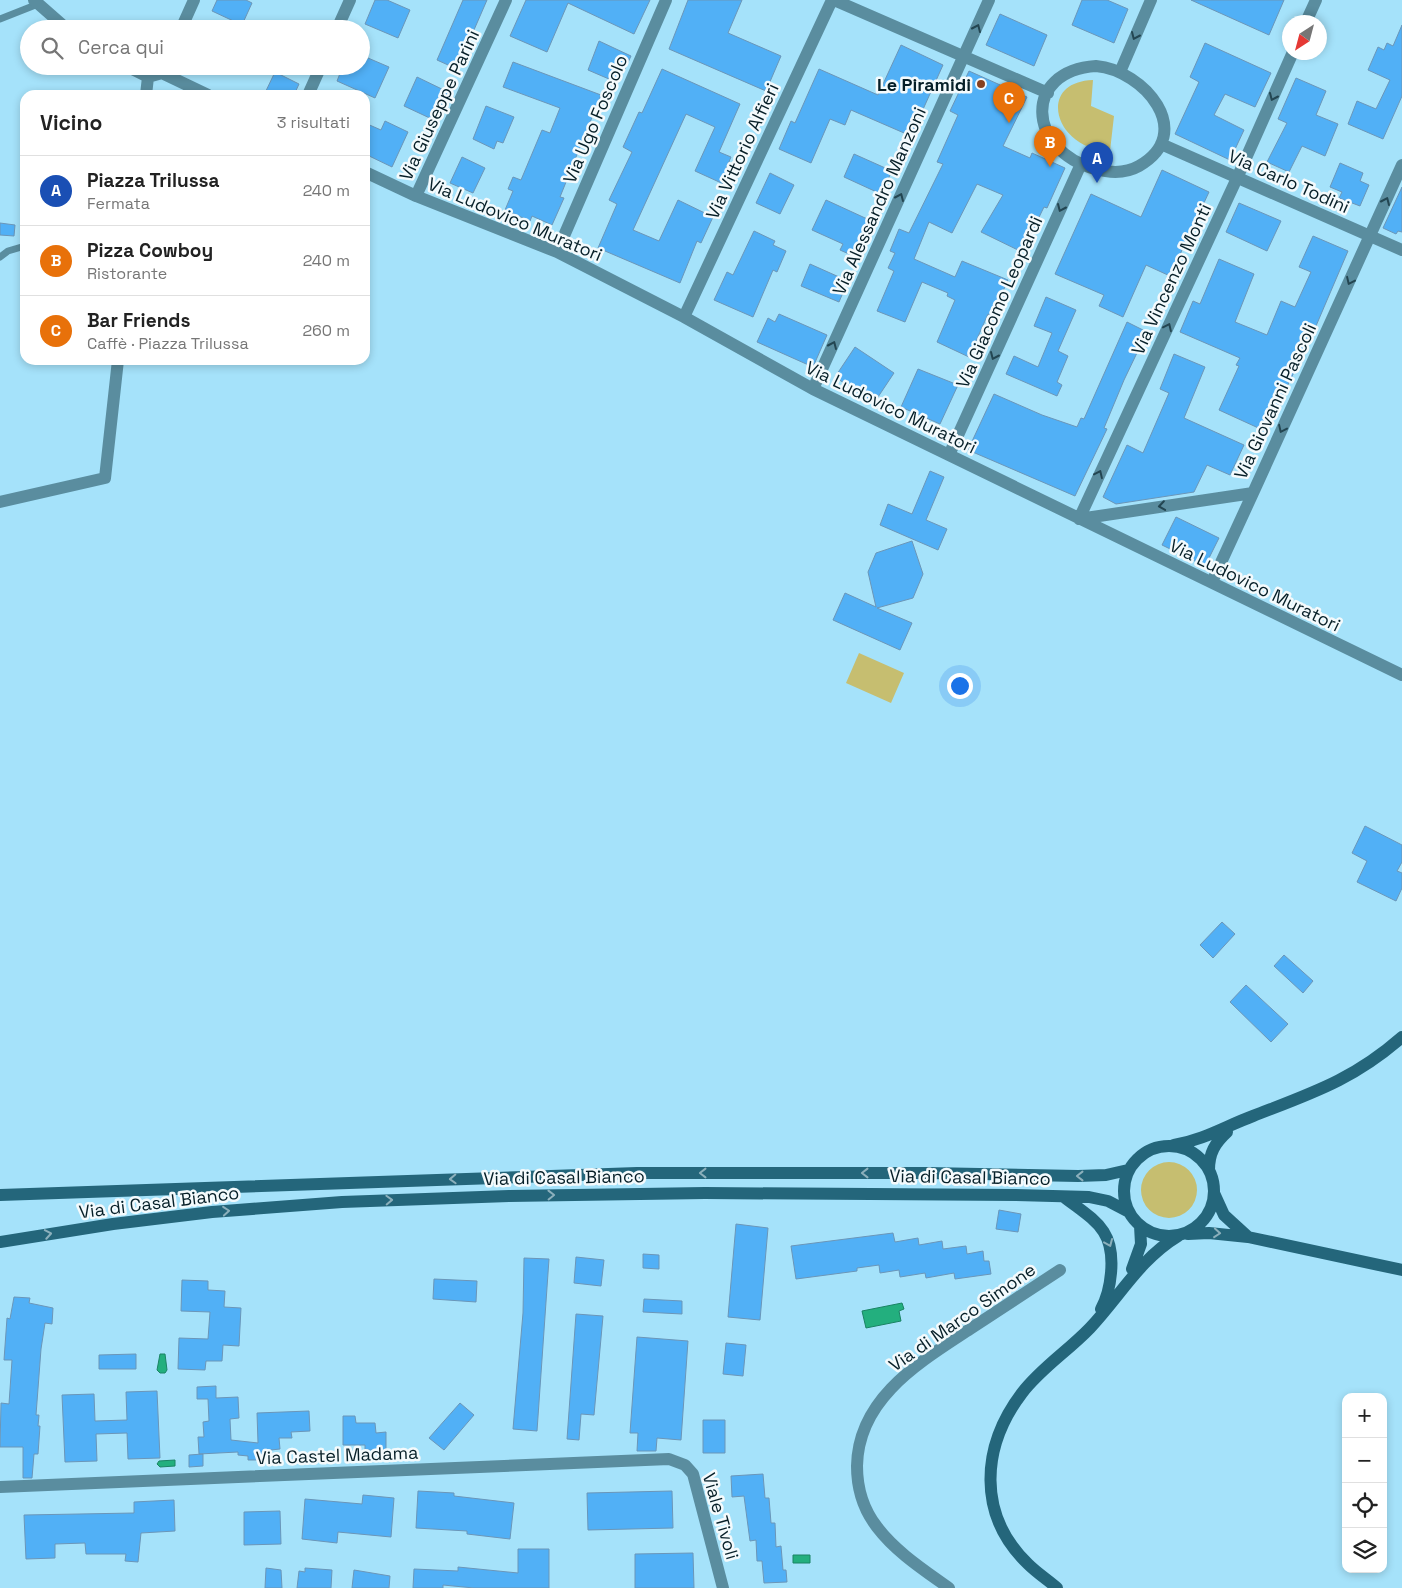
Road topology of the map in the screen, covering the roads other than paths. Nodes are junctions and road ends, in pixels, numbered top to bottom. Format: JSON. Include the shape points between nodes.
{"nodes":[{"id":1,"x":194,"y":0,"type":"edge"},
{"id":2,"x":350,"y":0,"type":"edge"},
{"id":3,"x":506,"y":0,"type":"edge"},
{"id":4,"x":666,"y":0,"type":"edge"},
{"id":5,"x":833,"y":0,"type":"edge"},
{"id":6,"x":989,"y":0,"type":"edge"},
{"id":7,"x":1151,"y":0,"type":"edge"},
{"id":8,"x":1316,"y":0,"type":"edge"},
{"id":9,"x":36,"y":2,"type":"edge"},
{"id":10,"x":1309,"y":15,"type":"edge"},
{"id":11,"x":0,"y":19,"type":"edge"},
{"id":12,"x":57,"y":20,"type":"edge"},
{"id":13,"x":185,"y":20,"type":"edge"},
{"id":14,"x":341,"y":20,"type":"edge"},
{"id":15,"x":964,"y":56,"type":"junction"},
{"id":16,"x":1289,"y":60,"type":"edge"},
{"id":17,"x":1120,"y":72,"type":"junction"},
{"id":18,"x":144,"y":75,"type":"edge"},
{"id":19,"x":152,"y":75,"type":"edge"},
{"id":20,"x":172,"y":75,"type":"edge"},
{"id":21,"x":317,"y":75,"type":"edge"},
{"id":22,"x":148,"y":77,"type":"junction"},
{"id":23,"x":147,"y":90,"type":"edge"},
{"id":24,"x":199,"y":90,"type":"edge"},
{"id":25,"x":310,"y":90,"type":"edge"},
{"id":26,"x":1048,"y":93,"type":"junction"},
{"id":27,"x":1161,"y":144,"type":"junction"},
{"id":28,"x":1081,"y":164,"type":"junction"},
{"id":29,"x":1402,"y":165,"type":"edge"},
{"id":30,"x":370,"y":174,"type":"edge"},
{"id":31,"x":1238,"y":176,"type":"junction"},
{"id":32,"x":416,"y":196,"type":"junction"},
{"id":33,"x":1370,"y":236,"type":"junction"},
{"id":34,"x":20,"y":247,"type":"edge"},
{"id":35,"x":1402,"y":250,"type":"edge"},
{"id":36,"x":557,"y":252,"type":"junction"},
{"id":37,"x":0,"y":257,"type":"edge"},
{"id":38,"x":684,"y":317,"type":"junction"},
{"id":39,"x":117,"y":365,"type":"edge"},
{"id":40,"x":813,"y":389,"type":"junction"},
{"id":41,"x":949,"y":455,"type":"junction"},
{"id":42,"x":1253,"y":493,"type":"junction"},
{"id":43,"x":0,"y":502,"type":"edge"},
{"id":44,"x":1079,"y":519,"type":"junction"},
{"id":45,"x":1212,"y":582,"type":"junction"},
{"id":46,"x":1402,"y":675,"type":"edge"},
{"id":47,"x":1402,"y":1037,"type":"edge"},
{"id":48,"x":1238,"y":1123,"type":"junction"},
{"id":49,"x":1169,"y":1146,"type":"junction"},
{"id":50,"x":1128,"y":1170,"type":"junction"},
{"id":51,"x":1209,"y":1170,"type":"junction"},
{"id":52,"x":1214,"y":1193,"type":"junction"},
{"id":53,"x":0,"y":1195,"type":"edge"},
{"id":54,"x":1064,"y":1197,"type":"junction"},
{"id":55,"x":1128,"y":1212,"type":"junction"},
{"id":56,"x":1140,"y":1226,"type":"junction"},
{"id":57,"x":1182,"y":1235,"type":"junction"},
{"id":58,"x":1248,"y":1237,"type":"junction"},
{"id":59,"x":0,"y":1242,"type":"edge"},
{"id":60,"x":1060,"y":1270,"type":"dead end"},
{"id":61,"x":1402,"y":1270,"type":"edge"},
{"id":62,"x":1124,"y":1288,"type":"junction"},
{"id":63,"x":1089,"y":1329,"type":"junction"},
{"id":64,"x":676,"y":1461,"type":"joint"},
{"id":65,"x":0,"y":1488,"type":"edge"},
{"id":66,"x":723,"y":1588,"type":"edge"},
{"id":67,"x":949,"y":1588,"type":"edge"},
{"id":68,"x":1057,"y":1588,"type":"edge"}],
"edges":[{"from":1,"to":13,"type":"street"},
{"from":2,"to":14,"type":"street"},
{"from":3,"to":32,"type":"street","name":"Via Giuseppe Parini"},
{"from":4,"to":36,"type":"street","name":"Via Ugo Foscolo"},
{"from":5,"to":15,"type":"street"},
{"from":5,"to":38,"type":"street","name":"Via Vittorio Alfieri"},
{"from":15,"to":6,"type":"street","name":"Via Alessandro Manzoni","one_way":true},
{"from":7,"to":17,"type":"street","one_way":true},
{"from":8,"to":10,"type":"street"},
{"from":9,"to":11,"type":"lane"},
{"from":9,"to":12,"type":"street"},
{"from":15,"to":26,"type":"street"},
{"from":40,"to":15,"type":"street","name":"Via Alessandro Manzoni","one_way":true},
{"from":16,"to":31,"type":"street","name":"Via Vincenzo Monti","one_way":true},
{"from":17,"to":26,"type":"street","via":[[1096,66],[1076,69],[1058,79]]},
{"from":17,"to":27,"type":"street","via":[[1141,85],[1157,102],[1164,123]]},
{"from":18,"to":22,"type":"street"},
{"from":19,"to":22,"type":"street"},
{"from":20,"to":24,"type":"street"},
{"from":21,"to":25,"type":"street"},
{"from":22,"to":23,"type":"street"},
{"from":26,"to":28,"type":"street","via":[[1042,113],[1044,127],[1059,150]]},
{"from":27,"to":28,"type":"street","via":[[1147,160],[1127,171],[1106,172]]},
{"from":27,"to":31,"type":"street","name":"Via Carlo Todini"},
{"from":28,"to":41,"type":"street","name":"Via Giacomo Leopardi","one_way":true},
{"from":33,"to":29,"type":"street","name":"Via Giovanni Pascoli","one_way":true},
{"from":30,"to":32,"type":"street","name":"Via Ludovico Muratori"},
{"from":31,"to":33,"type":"street","name":"Via Carlo Todini"},
{"from":44,"to":31,"type":"street","name":"Via Vincenzo Monti","one_way":true},
{"from":32,"to":36,"type":"street","name":"Via Ludovico Muratori"},
{"from":33,"to":35,"type":"street","name":"Via Carlo Todini"},
{"from":33,"to":42,"type":"street","name":"Via Giovanni Pascoli","one_way":true},
{"from":34,"to":37,"type":"lane"},
{"from":36,"to":38,"type":"street","name":"Via Ludovico Muratori"},
{"from":38,"to":40,"type":"street","name":"Via Ludovico Muratori"},
{"from":39,"to":43,"type":"street","via":[[105,478]]},
{"from":40,"to":41,"type":"street","name":"Via Ludovico Muratori"},
{"from":41,"to":44,"type":"street","name":"Via Ludovico Muratori"},
{"from":42,"to":44,"type":"street","name":"Via Giovanni Pascoli","one_way":true},
{"from":42,"to":45,"type":"street"},
{"from":44,"to":45,"type":"street","name":"Via Ludovico Muratori"},
{"from":45,"to":46,"type":"street","name":"Via Ludovico Muratori"},
{"from":47,"to":48,"type":"main road","via":[[1344,1078]]},
{"from":48,"to":49,"type":"main road","via":[[1200,1140]]},
{"from":48,"to":51,"type":"main road","via":[[1212,1149]]},
{"from":49,"to":50,"type":"main road","via":[[1145,1152]]},
{"from":49,"to":51,"type":"main road","via":[[1192,1152],[1203,1160]]},
{"from":50,"to":53,"type":"main road","name":"Via di Casal Bianco","one_way":true,"via":[[1078,1176],[637,1173]]},
{"from":50,"to":55,"type":"main road","via":[[1124,1186]]},
{"from":51,"to":52,"type":"main road"},
{"from":52,"to":57,"type":"main road","via":[[1206,1218]]},
{"from":52,"to":58,"type":"main road","via":[[1227,1220]]},
{"from":54,"to":55,"type":"main road","name":"Via di Casal Bianco","via":[[1102,1199]]},
{"from":59,"to":54,"type":"main road","name":"Via di Casal Bianco","one_way":true,"via":[[173,1216],[342,1202],[705,1193],[948,1193]]},
{"from":54,"to":63,"type":"main road","one_way":true,"via":[[1097,1222],[1113,1252],[1105,1302]]},
{"from":55,"to":56,"type":"main road"},
{"from":56,"to":57,"type":"main road","via":[[1166,1237]]},
{"from":56,"to":62,"type":"main road","via":[[1141,1244]]},
{"from":57,"to":58,"type":"main road","one_way":true,"via":[[1209,1233]]},
{"from":57,"to":62,"type":"main road","via":[[1146,1260]]},
{"from":58,"to":61,"type":"main road"},
{"from":60,"to":67,"type":"street","name":"Via di Marco Simone","via":[[900,1380],[876,1406],[862,1434],[857,1474],[869,1515],[902,1552]]},
{"from":62,"to":63,"type":"main road"},
{"from":63,"to":68,"type":"main road","via":[[1043,1369],[1022,1393],[1000,1426],[992,1454],[989,1490],[998,1519],[1027,1564]]},
{"from":64,"to":65,"type":"street","name":"Via Castel Madama"},
{"from":64,"to":66,"type":"street","name":"Viale Tivoli","via":[[686,1465],[693,1474]]}]}
